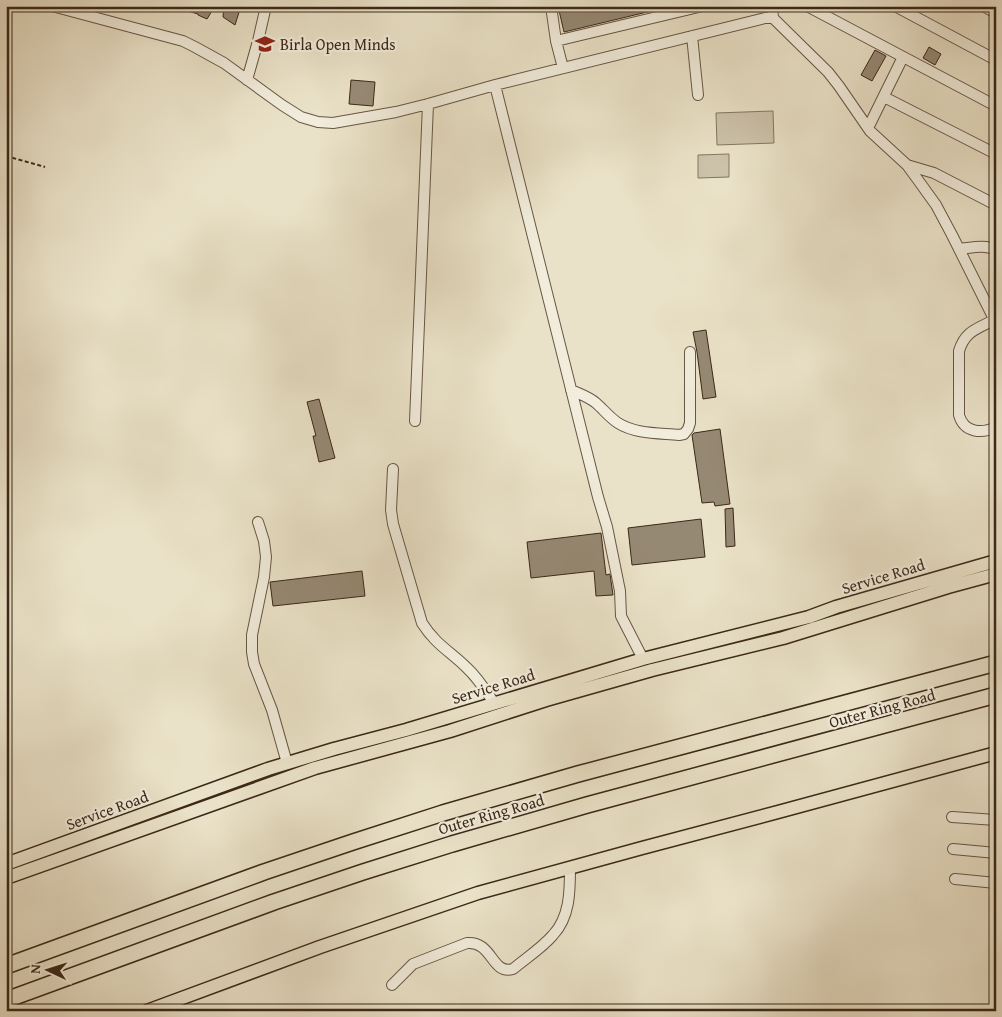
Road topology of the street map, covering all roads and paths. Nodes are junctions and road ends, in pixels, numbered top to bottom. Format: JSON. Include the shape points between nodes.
{"nodes":[{"id":1,"x":52,"y":6,"type":"edge"},
{"id":2,"x":266,"y":6,"type":"edge"},
{"id":3,"x":551,"y":6,"type":"edge"},
{"id":4,"x":704,"y":6,"type":"edge"},
{"id":5,"x":772,"y":6,"type":"edge"},
{"id":6,"x":807,"y":6,"type":"edge"},
{"id":7,"x":895,"y":6,"type":"edge"},
{"id":8,"x":983,"y":6,"type":"edge"},
{"id":9,"x":996,"y":13,"type":"edge"},
{"id":10,"x":773,"y":18,"type":"junction"},
{"id":11,"x":692,"y":36,"type":"junction"},
{"id":12,"x":556,"y":41,"type":"junction"},
{"id":13,"x":904,"y":57,"type":"junction"},
{"id":14,"x":996,"y":60,"type":"edge"},
{"id":15,"x":563,"y":68,"type":"junction"},
{"id":16,"x":247,"y":80,"type":"junction"},
{"id":17,"x":495,"y":85,"type":"junction"},
{"id":18,"x":698,"y":95,"type":"dead end"},
{"id":19,"x":884,"y":97,"type":"junction"},
{"id":20,"x":428,"y":104,"type":"junction"},
{"id":21,"x":996,"y":106,"type":"edge"},
{"id":22,"x":868,"y":128,"type":"junction"},
{"id":23,"x":996,"y":154,"type":"edge"},
{"id":24,"x":6,"y":156,"type":"edge"},
{"id":25,"x":907,"y":165,"type":"junction"},
{"id":26,"x":45,"y":167,"type":"dead end"},
{"id":27,"x":996,"y":205,"type":"edge"},
{"id":28,"x":995,"y":246,"type":"edge"},
{"id":29,"x":960,"y":249,"type":"junction"},
{"id":30,"x":995,"y":321,"type":"edge"},
{"id":31,"x":690,"y":352,"type":"dead end"},
{"id":32,"x":572,"y":390,"type":"junction"},
{"id":33,"x":415,"y":421,"type":"dead end"},
{"id":34,"x":996,"y":426,"type":"edge"},
{"id":35,"x":393,"y":469,"type":"dead end"},
{"id":36,"x":258,"y":522,"type":"dead end"},
{"id":37,"x":996,"y":561,"type":"edge"},
{"id":38,"x":996,"y":574,"type":"edge"},
{"id":39,"x":643,"y":659,"type":"junction"},
{"id":40,"x":996,"y":663,"type":"edge"},
{"id":41,"x":996,"y":695,"type":"edge"},
{"id":42,"x":494,"y":703,"type":"junction"},
{"id":43,"x":996,"y":753,"type":"edge"},
{"id":44,"x":287,"y":763,"type":"junction"},
{"id":45,"x":952,"y":817,"type":"dead end"},
{"id":46,"x":996,"y":820,"type":"edge"},
{"id":47,"x":953,"y":849,"type":"dead end"},
{"id":48,"x":996,"y":853,"type":"edge"},
{"id":49,"x":6,"y":864,"type":"edge"},
{"id":50,"x":570,"y":868,"type":"junction"},
{"id":51,"x":6,"y":878,"type":"edge"},
{"id":52,"x":954,"y":879,"type":"dead end"},
{"id":53,"x":996,"y":883,"type":"edge"},
{"id":54,"x":6,"y":966,"type":"edge"},
{"id":55,"x":392,"y":985,"type":"dead end"},
{"id":56,"x":6,"y":1000,"type":"edge"},
{"id":57,"x":147,"y":1011,"type":"edge"}],
"edges":[{"from":1,"to":16,"type":"street","via":[[183,41],[224,63]]},
{"from":2,"to":16,"type":"street"},
{"from":3,"to":12,"type":"street"},
{"from":4,"to":12,"type":"street"},
{"from":5,"to":10,"type":"street"},
{"from":6,"to":13,"type":"street"},
{"from":7,"to":14,"type":"street"},
{"from":8,"to":9,"type":"street"},
{"from":10,"to":11,"type":"street"},
{"from":10,"to":22,"type":"street","via":[[828,72]]},
{"from":11,"to":15,"type":"street"},
{"from":11,"to":18,"type":"street"},
{"from":12,"to":15,"type":"street"},
{"from":13,"to":19,"type":"street"},
{"from":13,"to":21,"type":"street"},
{"from":15,"to":17,"type":"street"},
{"from":16,"to":20,"type":"street","via":[[301,117],[318,122],[347,121]]},
{"from":17,"to":20,"type":"street"},
{"from":17,"to":32,"type":"street"},
{"from":19,"to":22,"type":"street"},
{"from":19,"to":23,"type":"street"},
{"from":20,"to":33,"type":"street"},
{"from":22,"to":25,"type":"street"},
{"from":24,"to":26,"type":"path"},
{"from":25,"to":27,"type":"street","via":[[934,173]]},
{"from":25,"to":29,"type":"street","via":[[936,205]]},
{"from":28,"to":29,"type":"street"},
{"from":29,"to":30,"type":"street"},
{"from":30,"to":34,"type":"street","via":[[970,332],[961,342],[959,415],[966,427],[974,431],[983,432]]},
{"from":31,"to":32,"type":"street","via":[[690,423],[684,434],[628,428],[617,423],[594,401]]},
{"from":32,"to":39,"type":"street","via":[[607,527],[620,591],[621,616]]},
{"from":35,"to":42,"type":"street","via":[[393,524],[422,623],[436,642],[476,677]]},
{"from":36,"to":44,"type":"street","via":[[266,557],[252,652]]},
{"from":37,"to":39,"type":"main road","name":"Service Road","via":[[781,625]]},
{"from":38,"to":51,"type":"main road","via":[[783,638],[652,670],[315,768]]},
{"from":39,"to":42,"type":"main road","name":"Service Road"},
{"from":40,"to":54,"type":"highway","name":"Outer Ring Road","via":[[443,813],[264,872]]},
{"from":41,"to":56,"type":"highway","name":"Outer Ring Road","via":[[587,805],[416,855],[292,896]]},
{"from":42,"to":44,"type":"main road","name":"Service Road"},
{"from":43,"to":50,"type":"main road"},
{"from":44,"to":49,"type":"main road","name":"Service Road"},
{"from":45,"to":46,"type":"street"},
{"from":47,"to":48,"type":"street"},
{"from":50,"to":55,"type":"street","via":[[568,904],[559,928],[513,969],[503,970],[484,948],[473,943],[413,964]]},
{"from":50,"to":57,"type":"main road","via":[[478,893]]},
{"from":52,"to":53,"type":"street"}]}
